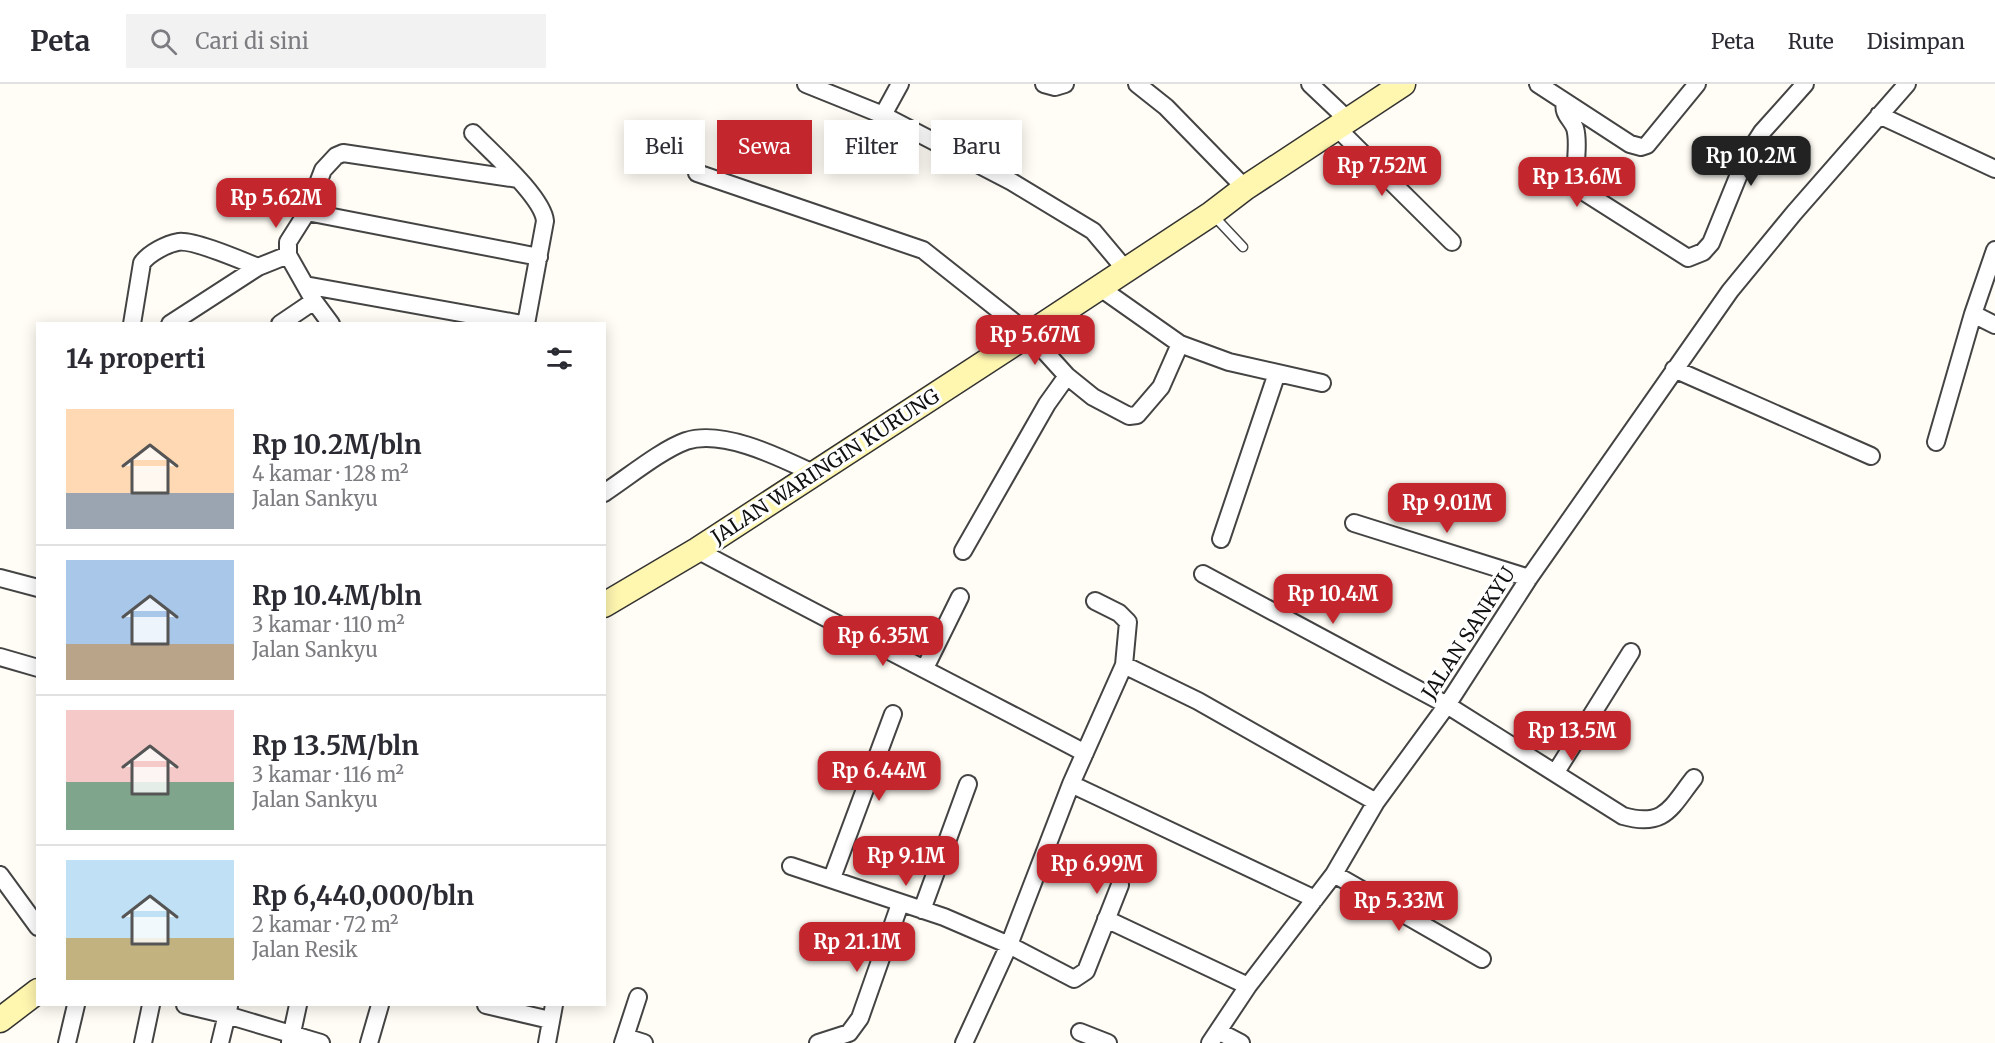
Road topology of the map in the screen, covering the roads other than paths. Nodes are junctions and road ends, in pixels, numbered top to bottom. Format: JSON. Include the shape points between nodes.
{"nodes":[{"id":1,"x":806,"y":84,"type":"edge"},
{"id":2,"x":900,"y":84,"type":"edge"},
{"id":3,"x":1044,"y":84,"type":"edge"},
{"id":4,"x":1065,"y":84,"type":"edge"},
{"id":5,"x":1137,"y":84,"type":"edge"},
{"id":6,"x":1310,"y":84,"type":"edge"},
{"id":7,"x":1403,"y":84,"type":"edge"},
{"id":8,"x":1697,"y":84,"type":"edge"},
{"id":9,"x":1805,"y":84,"type":"edge"},
{"id":10,"x":1907,"y":84,"type":"edge"},
{"id":11,"x":1545,"y":86,"type":"edge"},
{"id":12,"x":1565,"y":102,"type":"junction"},
{"id":13,"x":883,"y":115,"type":"junction"},
{"id":14,"x":1878,"y":115,"type":"junction"},
{"id":15,"x":1342,"y":124,"type":"junction"},
{"id":16,"x":473,"y":133,"type":"dead end"},
{"id":17,"x":1995,"y":169,"type":"edge"},
{"id":18,"x":700,"y":174,"type":"edge"},
{"id":19,"x":518,"y":179,"type":"junction"},
{"id":20,"x":1245,"y":188,"type":"junction"},
{"id":21,"x":307,"y":212,"type":"junction"},
{"id":22,"x":1211,"y":214,"type":"junction"},
{"id":23,"x":1452,"y":242,"type":"dead end"},
{"id":24,"x":1243,"y":247,"type":"dead end"},
{"id":25,"x":1995,"y":250,"type":"edge"},
{"id":26,"x":288,"y":255,"type":"junction"},
{"id":27,"x":539,"y":257,"type":"junction"},
{"id":28,"x":258,"y":267,"type":"junction"},
{"id":29,"x":1125,"y":269,"type":"junction"},
{"id":30,"x":305,"y":285,"type":"junction"},
{"id":31,"x":1099,"y":287,"type":"junction"},
{"id":32,"x":314,"y":301,"type":"junction"},
{"id":33,"x":1973,"y":314,"type":"junction"},
{"id":34,"x":132,"y":322,"type":"edge"},
{"id":35,"x":173,"y":322,"type":"edge"},
{"id":36,"x":283,"y":322,"type":"edge"},
{"id":37,"x":330,"y":322,"type":"edge"},
{"id":38,"x":513,"y":322,"type":"edge"},
{"id":39,"x":524,"y":322,"type":"edge"},
{"id":40,"x":1995,"y":324,"type":"edge"},
{"id":41,"x":1029,"y":334,"type":"junction"},
{"id":42,"x":1180,"y":344,"type":"junction"},
{"id":43,"x":1674,"y":369,"type":"junction"},
{"id":44,"x":1277,"y":374,"type":"junction"},
{"id":45,"x":1067,"y":376,"type":"junction"},
{"id":46,"x":1322,"y":383,"type":"dead end"},
{"id":47,"x":1936,"y":442,"type":"dead end"},
{"id":48,"x":1871,"y":456,"type":"dead end"},
{"id":49,"x":813,"y":473,"type":"junction"},
{"id":50,"x":606,"y":477,"type":"edge"},
{"id":51,"x":623,"y":481,"type":"junction"},
{"id":52,"x":606,"y":492,"type":"edge"},
{"id":53,"x":1354,"y":523,"type":"dead end"},
{"id":54,"x":1221,"y":539,"type":"dead end"},
{"id":55,"x":697,"y":550,"type":"junction"},
{"id":56,"x":963,"y":551,"type":"dead end"},
{"id":57,"x":1203,"y":574,"type":"dead end"},
{"id":58,"x":0,"y":578,"type":"edge"},
{"id":59,"x":1529,"y":578,"type":"junction"},
{"id":60,"x":36,"y":587,"type":"edge"},
{"id":61,"x":960,"y":597,"type":"dead end"},
{"id":62,"x":1095,"y":601,"type":"dead end"},
{"id":63,"x":606,"y":604,"type":"edge"},
{"id":64,"x":1631,"y":652,"type":"dead end"},
{"id":65,"x":0,"y":657,"type":"edge"},
{"id":66,"x":1125,"y":665,"type":"junction"},
{"id":67,"x":36,"y":667,"type":"edge"},
{"id":68,"x":925,"y":668,"type":"junction"},
{"id":69,"x":1447,"y":705,"type":"junction"},
{"id":70,"x":894,"y":714,"type":"dead end"},
{"id":71,"x":1085,"y":753,"type":"junction"},
{"id":72,"x":1556,"y":772,"type":"junction"},
{"id":73,"x":1694,"y":778,"type":"dead end"},
{"id":74,"x":968,"y":784,"type":"dead end"},
{"id":75,"x":1071,"y":784,"type":"junction"},
{"id":76,"x":1376,"y":802,"type":"junction"},
{"id":77,"x":790,"y":866,"type":"dead end"},
{"id":78,"x":1334,"y":874,"type":"junction"},
{"id":79,"x":1,"y":877,"type":"edge"},
{"id":80,"x":832,"y":878,"type":"junction"},
{"id":81,"x":1120,"y":885,"type":"dead end"},
{"id":82,"x":1316,"y":899,"type":"junction"},
{"id":83,"x":900,"y":904,"type":"junction"},
{"id":84,"x":922,"y":910,"type":"junction"},
{"id":85,"x":1106,"y":919,"type":"junction"},
{"id":86,"x":36,"y":924,"type":"edge"},
{"id":87,"x":1009,"y":945,"type":"junction"},
{"id":88,"x":1482,"y":959,"type":"dead end"},
{"id":89,"x":1248,"y":986,"type":"junction"},
{"id":90,"x":36,"y":993,"type":"edge"},
{"id":91,"x":638,"y":997,"type":"dead end"},
{"id":92,"x":76,"y":1006,"type":"edge"},
{"id":93,"x":151,"y":1006,"type":"edge"},
{"id":94,"x":193,"y":1006,"type":"edge"},
{"id":95,"x":298,"y":1006,"type":"edge"},
{"id":96,"x":380,"y":1006,"type":"edge"},
{"id":97,"x":495,"y":1006,"type":"edge"},
{"id":98,"x":228,"y":1010,"type":"edge"},
{"id":99,"x":552,"y":1012,"type":"edge"},
{"id":100,"x":0,"y":1020,"type":"edge"},
{"id":101,"x":1080,"y":1032,"type":"dead end"},
{"id":102,"x":1214,"y":1037,"type":"edge"},
{"id":103,"x":291,"y":1038,"type":"edge"},
{"id":104,"x":624,"y":1040,"type":"edge"},
{"id":105,"x":67,"y":1043,"type":"edge"},
{"id":106,"x":143,"y":1043,"type":"edge"},
{"id":107,"x":219,"y":1043,"type":"edge"},
{"id":108,"x":321,"y":1043,"type":"edge"},
{"id":109,"x":369,"y":1043,"type":"edge"},
{"id":110,"x":547,"y":1043,"type":"edge"},
{"id":111,"x":644,"y":1043,"type":"edge"},
{"id":112,"x":818,"y":1043,"type":"edge"},
{"id":113,"x":964,"y":1043,"type":"edge"},
{"id":114,"x":1108,"y":1043,"type":"edge"},
{"id":115,"x":1241,"y":1043,"type":"edge"}],
"edges":[{"from":1,"to":13,"type":"street"},
{"from":2,"to":13,"type":"street"},
{"from":3,"to":4,"type":"street"},
{"from":5,"to":20,"type":"street","via":[[1166,106]]},
{"from":6,"to":15,"type":"street"},
{"from":7,"to":15,"type":"street","name":"JALAN WARINGIN KURUNG"},
{"from":8,"to":12,"type":"street","via":[[1647,145],[1641,147],[1629,144]]},
{"from":9,"to":12,"type":"street","via":[[1762,132],[1746,157],[1711,243],[1703,252],[1688,258],[1581,190],[1576,177],[1575,128],[1566,114]]},
{"from":10,"to":14,"type":"street","name":"JALAN SANKYU"},
{"from":11,"to":12,"type":"street"},
{"from":13,"to":29,"type":"street","via":[[1012,182],[1094,231]]},
{"from":14,"to":17,"type":"street"},
{"from":14,"to":43,"type":"street","name":"JALAN SANKYU","via":[[1730,291]]},
{"from":15,"to":20,"type":"street","name":"JALAN WARINGIN KURUNG"},
{"from":15,"to":23,"type":"street"},
{"from":16,"to":19,"type":"street"},
{"from":18,"to":41,"type":"street","via":[[923,250]]},
{"from":19,"to":21,"type":"street","via":[[340,153],[323,170]]},
{"from":19,"to":27,"type":"street","via":[[544,213]]},
{"from":20,"to":22,"type":"street","name":"JALAN WARINGIN KURUNG"},
{"from":21,"to":26,"type":"street","via":[[288,242]]},
{"from":21,"to":27,"type":"street"},
{"from":22,"to":24,"type":"lane"},
{"from":22,"to":29,"type":"street","name":"JALAN WARINGIN KURUNG"},
{"from":25,"to":33,"type":"street"},
{"from":26,"to":28,"type":"street"},
{"from":26,"to":30,"type":"street"},
{"from":27,"to":39,"type":"street"},
{"from":28,"to":34,"type":"street","via":[[184,242],[164,248],[142,263]]},
{"from":28,"to":35,"type":"street"},
{"from":29,"to":31,"type":"street","name":"JALAN WARINGIN KURUNG"},
{"from":30,"to":32,"type":"street"},
{"from":30,"to":38,"type":"street"},
{"from":31,"to":41,"type":"street","name":"JALAN WARINGIN KURUNG"},
{"from":31,"to":42,"type":"street"},
{"from":32,"to":36,"type":"street"},
{"from":32,"to":37,"type":"street"},
{"from":33,"to":40,"type":"street"},
{"from":33,"to":47,"type":"street"},
{"from":41,"to":45,"type":"street"},
{"from":41,"to":49,"type":"street","name":"JALAN WARINGIN KURUNG"},
{"from":42,"to":44,"type":"street"},
{"from":42,"to":45,"type":"street","via":[[1161,387],[1137,415],[1129,416],[1094,397]]},
{"from":43,"to":48,"type":"street"},
{"from":43,"to":59,"type":"street","name":"JALAN SANKYU"},
{"from":44,"to":46,"type":"street"},
{"from":44,"to":54,"type":"street"},
{"from":45,"to":56,"type":"street"},
{"from":49,"to":51,"type":"street","via":[[761,450],[701,437],[678,444]]},
{"from":49,"to":55,"type":"street","name":"JALAN WARINGIN KURUNG"},
{"from":50,"to":51,"type":"street"},
{"from":51,"to":52,"type":"street"},
{"from":53,"to":59,"type":"street"},
{"from":55,"to":63,"type":"street","name":"JALAN WARINGIN KURUNG"},
{"from":55,"to":68,"type":"street"},
{"from":57,"to":69,"type":"street"},
{"from":58,"to":60,"type":"street"},
{"from":59,"to":69,"type":"street","name":"JALAN SANKYU"},
{"from":61,"to":68,"type":"street"},
{"from":62,"to":66,"type":"street","via":[[1128,622]]},
{"from":64,"to":72,"type":"street"},
{"from":65,"to":67,"type":"street"},
{"from":66,"to":71,"type":"street"},
{"from":66,"to":76,"type":"street","via":[[1198,701]]},
{"from":68,"to":71,"type":"street"},
{"from":69,"to":72,"type":"street"},
{"from":69,"to":76,"type":"street","name":"JALAN SANKYU"},
{"from":70,"to":80,"type":"street"},
{"from":71,"to":75,"type":"street"},
{"from":72,"to":73,"type":"street","via":[[1623,816],[1641,821],[1654,820],[1668,811]]},
{"from":74,"to":84,"type":"street"},
{"from":75,"to":82,"type":"street"},
{"from":75,"to":87,"type":"street"},
{"from":76,"to":78,"type":"street","name":"JALAN SANKYU"},
{"from":77,"to":80,"type":"street"},
{"from":78,"to":82,"type":"street","name":"JALAN SANKYU"},
{"from":78,"to":88,"type":"street"},
{"from":79,"to":86,"type":"street"},
{"from":80,"to":83,"type":"street"},
{"from":81,"to":85,"type":"street"},
{"from":82,"to":89,"type":"street","name":"JALAN SANKYU"},
{"from":83,"to":84,"type":"street"},
{"from":83,"to":112,"type":"street","via":[[860,1018],[849,1033]]},
{"from":84,"to":87,"type":"street"},
{"from":85,"to":87,"type":"street","via":[[1086,971],[1078,978]]},
{"from":85,"to":89,"type":"street"},
{"from":87,"to":113,"type":"street"},
{"from":89,"to":102,"type":"street","name":"JALAN SANKYU"},
{"from":90,"to":100,"type":"street"},
{"from":91,"to":104,"type":"street"},
{"from":92,"to":105,"type":"street"},
{"from":93,"to":106,"type":"street"},
{"from":94,"to":98,"type":"street"},
{"from":95,"to":103,"type":"street"},
{"from":96,"to":109,"type":"street"},
{"from":97,"to":99,"type":"street"},
{"from":98,"to":103,"type":"street"},
{"from":98,"to":107,"type":"street"},
{"from":99,"to":110,"type":"street"},
{"from":101,"to":114,"type":"street"},
{"from":102,"to":115,"type":"street"},
{"from":103,"to":108,"type":"street"},
{"from":104,"to":111,"type":"street"}]}
